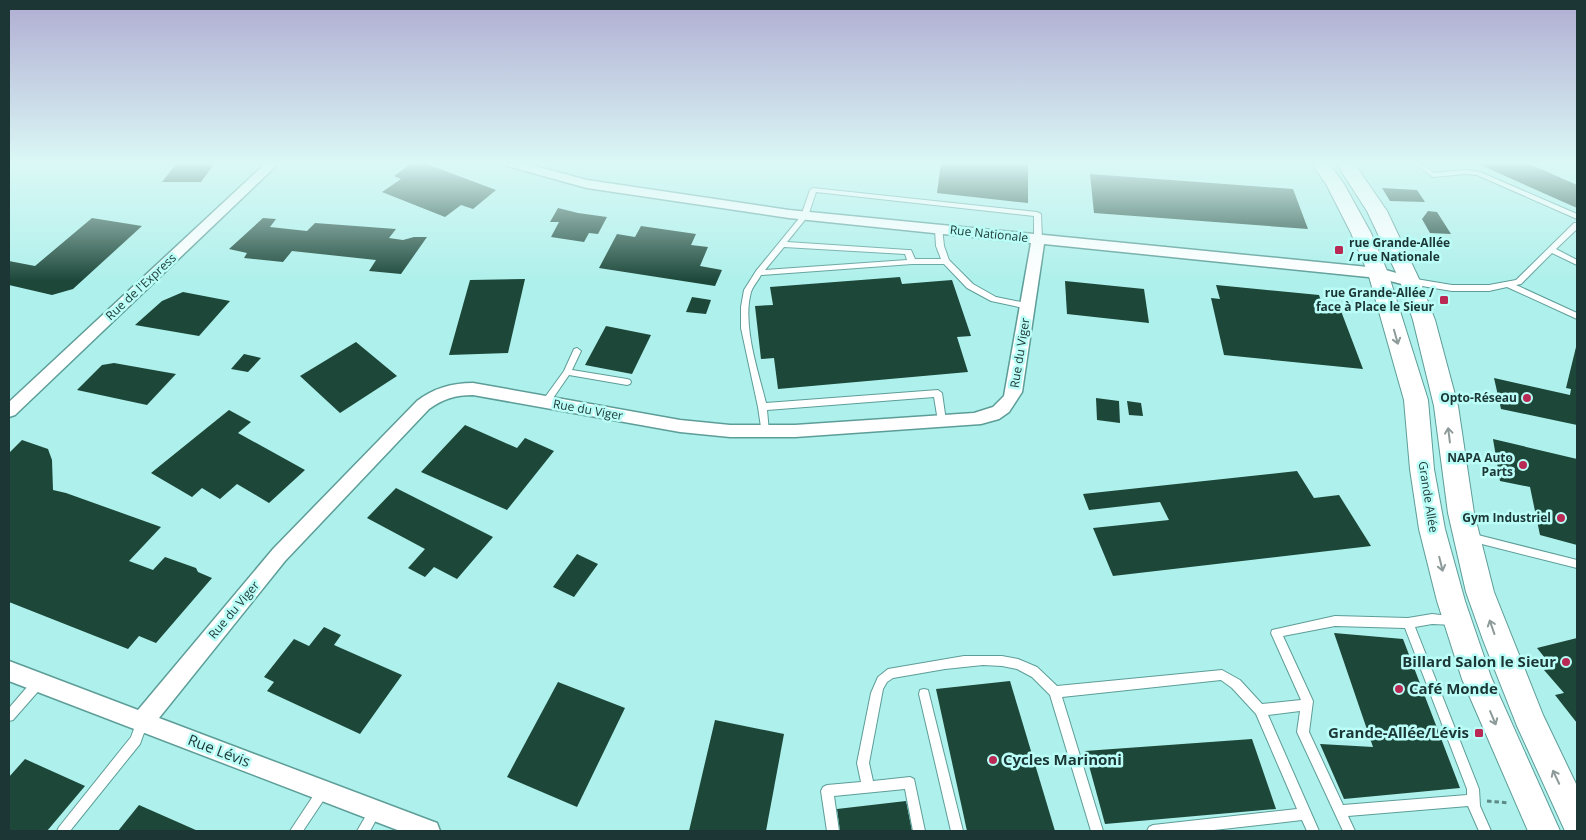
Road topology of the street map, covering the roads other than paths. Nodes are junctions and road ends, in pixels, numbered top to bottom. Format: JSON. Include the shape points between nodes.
{"nodes":[{"id":1,"x":231,"y":202,"type":"edge"},
{"id":2,"x":710,"y":202,"type":"edge"},
{"id":3,"x":809,"y":202,"type":"edge"},
{"id":4,"x":927,"y":202,"type":"edge"},
{"id":5,"x":1345,"y":202,"type":"edge"},
{"id":6,"x":1371,"y":202,"type":"edge"},
{"id":7,"x":1544,"y":202,"type":"edge"},
{"id":8,"x":804,"y":216,"type":"junction"},
{"id":9,"x":1577,"y":217,"type":"edge"},
{"id":10,"x":1577,"y":225,"type":"edge"},
{"id":11,"x":939,"y":229,"type":"junction"},
{"id":12,"x":1038,"y":239,"type":"junction"},
{"id":13,"x":781,"y":244,"type":"junction"},
{"id":14,"x":1551,"y":250,"type":"junction"},
{"id":15,"x":946,"y":261,"type":"junction"},
{"id":16,"x":912,"y":262,"type":"junction"},
{"id":17,"x":1577,"y":263,"type":"edge"},
{"id":18,"x":759,"y":273,"type":"junction"},
{"id":19,"x":1378,"y":273,"type":"junction"},
{"id":20,"x":1410,"y":281,"type":"junction"},
{"id":21,"x":1507,"y":284,"type":"junction"},
{"id":22,"x":1028,"y":306,"type":"junction"},
{"id":23,"x":1577,"y":316,"type":"edge"},
{"id":24,"x":577,"y":351,"type":"dead end"},
{"id":25,"x":567,"y":372,"type":"junction"},
{"id":26,"x":626,"y":382,"type":"dead end"},
{"id":27,"x":1416,"y":400,"type":"junction"},
{"id":28,"x":546,"y":402,"type":"junction"},
{"id":29,"x":1446,"y":406,"type":"junction"},
{"id":30,"x":762,"y":407,"type":"junction"},
{"id":31,"x":9,"y":411,"type":"edge"},
{"id":32,"x":942,"y":421,"type":"junction"},
{"id":33,"x":765,"y":432,"type":"junction"},
{"id":34,"x":1432,"y":528,"type":"junction"},
{"id":35,"x":1465,"y":535,"type":"junction"},
{"id":36,"x":1577,"y":564,"type":"edge"},
{"id":37,"x":1457,"y":620,"type":"junction"},
{"id":38,"x":1408,"y":623,"type":"junction"},
{"id":39,"x":9,"y":672,"type":"edge"},
{"id":40,"x":38,"y":683,"type":"junction"},
{"id":41,"x":1055,"y":692,"type":"junction"},
{"id":42,"x":924,"y":694,"type":"dead end"},
{"id":43,"x":1307,"y":704,"type":"junction"},
{"id":44,"x":1260,"y":710,"type":"junction"},
{"id":45,"x":9,"y":716,"type":"edge"},
{"id":46,"x":142,"y":722,"type":"junction"},
{"id":47,"x":868,"y":787,"type":"junction"},
{"id":48,"x":323,"y":791,"type":"junction"},
{"id":49,"x":1474,"y":800,"type":"junction"},
{"id":50,"x":375,"y":811,"type":"junction"},
{"id":51,"x":1339,"y":811,"type":"junction"},
{"id":52,"x":1306,"y":814,"type":"junction"},
{"id":53,"x":1577,"y":821,"type":"edge"},
{"id":54,"x":63,"y":831,"type":"edge"},
{"id":55,"x":296,"y":831,"type":"edge"},
{"id":56,"x":363,"y":831,"type":"edge"},
{"id":57,"x":429,"y":831,"type":"edge"},
{"id":58,"x":833,"y":831,"type":"edge"},
{"id":59,"x":919,"y":831,"type":"edge"},
{"id":60,"x":957,"y":831,"type":"edge"},
{"id":61,"x":1097,"y":831,"type":"edge"},
{"id":62,"x":1153,"y":831,"type":"edge"},
{"id":63,"x":1313,"y":831,"type":"edge"},
{"id":64,"x":1348,"y":831,"type":"edge"},
{"id":65,"x":1484,"y":831,"type":"edge"},
{"id":66,"x":1544,"y":831,"type":"edge"}],
"edges":[{"from":1,"to":31,"type":"street","name":"Rue de l'Express"},
{"from":2,"to":8,"type":"street","name":"Rue Nationale"},
{"from":3,"to":8,"type":"lane"},
{"from":4,"to":12,"type":"lane","via":[[1038,214]]},
{"from":5,"to":19,"type":"street","name":"Grande Allée"},
{"from":6,"to":20,"type":"street"},
{"from":7,"to":9,"type":"lane"},
{"from":8,"to":11,"type":"street","name":"Rue Nationale"},
{"from":8,"to":13,"type":"lane"},
{"from":10,"to":14,"type":"lane"},
{"from":11,"to":12,"type":"street","name":"Rue Nationale"},
{"from":11,"to":15,"type":"lane","via":[[940,246]]},
{"from":12,"to":19,"type":"street","name":"Rue Nationale"},
{"from":12,"to":22,"type":"street","name":"Rue du Viger"},
{"from":13,"to":16,"type":"lane","via":[[908,252]]},
{"from":13,"to":18,"type":"lane"},
{"from":14,"to":17,"type":"lane"},
{"from":14,"to":21,"type":"lane","via":[[1518,282]]},
{"from":15,"to":16,"type":"lane"},
{"from":15,"to":22,"type":"lane","via":[[982,294]]},
{"from":16,"to":18,"type":"lane"},
{"from":18,"to":30,"type":"lane","via":[[748,290],[745,328]]},
{"from":19,"to":20,"type":"street","name":"Rue Nationale"},
{"from":19,"to":27,"type":"street","name":"Grande Allée","one_way":true},
{"from":20,"to":21,"type":"lane","via":[[1452,288],[1489,288]]},
{"from":20,"to":29,"type":"street","via":[[1424,320]]},
{"from":21,"to":23,"type":"lane"},
{"from":22,"to":32,"type":"street","name":"Rue du Viger","via":[[1014,392],[1008,406],[984,418]]},
{"from":24,"to":25,"type":"lane"},
{"from":25,"to":26,"type":"lane"},
{"from":25,"to":28,"type":"lane"},
{"from":27,"to":29,"type":"street"},
{"from":27,"to":34,"type":"street","name":"Grande Allée","via":[[1422,469]]},
{"from":28,"to":33,"type":"street","name":"Rue du Viger","via":[[680,426]]},
{"from":28,"to":46,"type":"street","name":"Rue du Viger","via":[[466,389],[450,390],[432,398],[279,556]]},
{"from":35,"to":29,"type":"street","one_way":true},
{"from":30,"to":32,"type":"lane","via":[[938,393]]},
{"from":30,"to":33,"type":"lane"},
{"from":32,"to":33,"type":"street","name":"Rue du Viger"},
{"from":34,"to":35,"type":"street"},
{"from":34,"to":37,"type":"street","name":"Grande Allée","one_way":true},
{"from":35,"to":36,"type":"lane"},
{"from":53,"to":35,"type":"street","one_way":true,"via":[[1532,726],[1500,647],[1480,592]]},
{"from":37,"to":38,"type":"lane","via":[[1432,619]]},
{"from":37,"to":66,"type":"street","name":"Grande Allée","one_way":true,"via":[[1487,703]]},
{"from":38,"to":43,"type":"lane","via":[[1335,621],[1276,633]]},
{"from":38,"to":49,"type":"lane","via":[[1473,789]]},
{"from":39,"to":40,"type":"street","name":"Rue Lévis"},
{"from":40,"to":45,"type":"lane"},
{"from":40,"to":46,"type":"street","name":"Rue Lévis"},
{"from":41,"to":44,"type":"lane","via":[[1222,676],[1236,684]]},
{"from":41,"to":47,"type":"lane","via":[[1034,671],[1002,661],[961,662],[884,677],[878,684],[863,763]]},
{"from":41,"to":61,"type":"lane"},
{"from":42,"to":60,"type":"lane"},
{"from":43,"to":44,"type":"lane"},
{"from":43,"to":51,"type":"lane","via":[[1303,732]]},
{"from":44,"to":52,"type":"lane"},
{"from":46,"to":48,"type":"street","name":"Rue Lévis"},
{"from":46,"to":54,"type":"lane","via":[[136,740]]},
{"from":47,"to":58,"type":"lane","via":[[827,791]]},
{"from":47,"to":59,"type":"lane","via":[[910,783]]},
{"from":48,"to":50,"type":"street","name":"Rue Lévis"},
{"from":48,"to":55,"type":"lane"},
{"from":49,"to":51,"type":"lane"},
{"from":49,"to":65,"type":"lane"},
{"from":50,"to":56,"type":"lane"},
{"from":50,"to":57,"type":"street","name":"Rue Lévis"},
{"from":51,"to":64,"type":"lane"},
{"from":52,"to":62,"type":"lane"},
{"from":52,"to":63,"type":"lane"}]}
